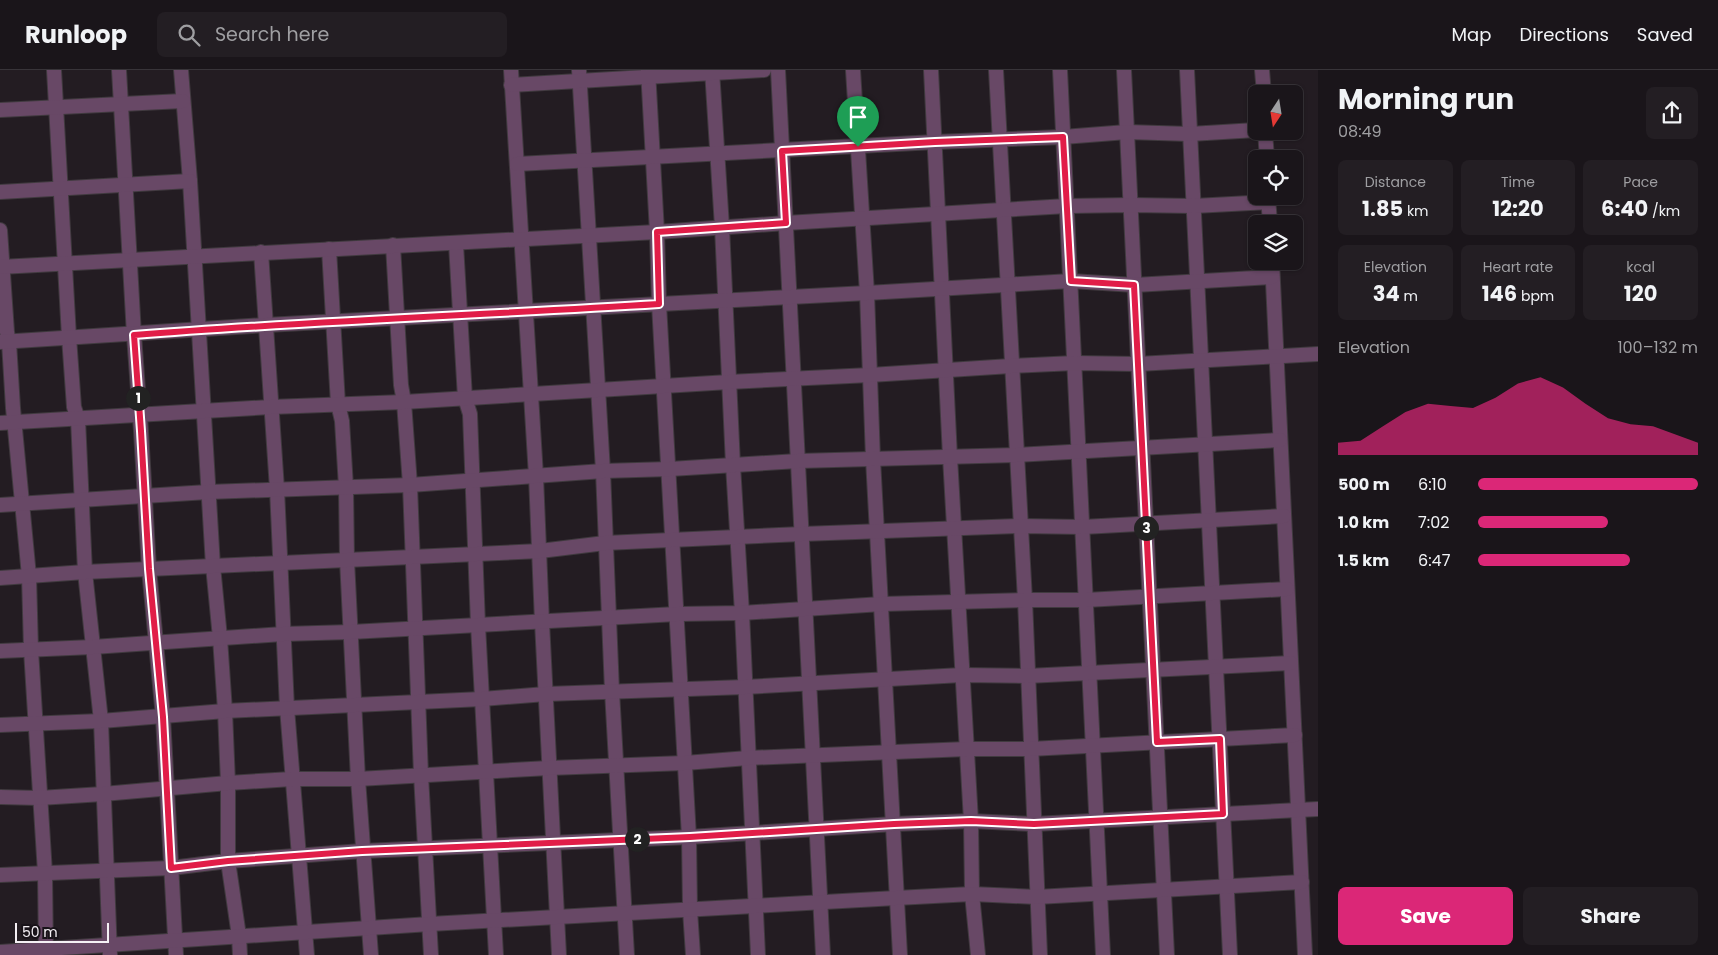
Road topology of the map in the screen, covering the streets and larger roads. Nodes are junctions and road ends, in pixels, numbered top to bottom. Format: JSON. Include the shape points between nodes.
{"nodes":[{"id":1,"x":54,"y":70,"type":"edge"},
{"id":2,"x":119,"y":70,"type":"edge"},
{"id":3,"x":182,"y":70,"type":"edge"},
{"id":4,"x":511,"y":70,"type":"edge"},
{"id":5,"x":764,"y":70,"type":"edge"},
{"id":6,"x":778,"y":70,"type":"edge"},
{"id":7,"x":853,"y":70,"type":"edge"},
{"id":8,"x":931,"y":70,"type":"edge"},
{"id":9,"x":996,"y":70,"type":"edge"},
{"id":10,"x":1060,"y":70,"type":"edge"},
{"id":11,"x":1124,"y":70,"type":"edge"},
{"id":12,"x":1187,"y":70,"type":"edge"},
{"id":13,"x":1262,"y":70,"type":"edge"},
{"id":14,"x":712,"y":72,"type":"edge"},
{"id":15,"x":649,"y":73,"type":"edge"},
{"id":16,"x":580,"y":75,"type":"edge"},
{"id":17,"x":511,"y":85,"type":"junction"},
{"id":18,"x":1263,"y":85,"type":"edge"},
{"id":19,"x":183,"y":102,"type":"junction"},
{"id":20,"x":121,"y":104,"type":"junction"},
{"id":21,"x":56,"y":108,"type":"junction"},
{"id":22,"x":0,"y":110,"type":"edge"},
{"id":23,"x":1248,"y":130,"type":"edge"},
{"id":24,"x":1127,"y":132,"type":"junction"},
{"id":25,"x":1190,"y":134,"type":"junction"},
{"id":26,"x":1063,"y":137,"type":"junction"},
{"id":27,"x":999,"y":139,"type":"junction"},
{"id":28,"x":935,"y":142,"type":"junction"},
{"id":29,"x":858,"y":147,"type":"junction"},
{"id":30,"x":782,"y":151,"type":"junction"},
{"id":31,"x":718,"y":154,"type":"junction"},
{"id":32,"x":652,"y":158,"type":"junction"},
{"id":33,"x":585,"y":160,"type":"junction"},
{"id":34,"x":517,"y":164,"type":"junction"},
{"id":35,"x":190,"y":181,"type":"junction"},
{"id":36,"x":125,"y":184,"type":"junction"},
{"id":37,"x":61,"y":188,"type":"junction"},
{"id":38,"x":0,"y":192,"type":"edge"},
{"id":39,"x":1248,"y":201,"type":"edge"},
{"id":40,"x":1131,"y":205,"type":"junction"},
{"id":41,"x":1067,"y":206,"type":"junction"},
{"id":42,"x":1194,"y":206,"type":"junction"},
{"id":43,"x":1003,"y":210,"type":"junction"},
{"id":44,"x":939,"y":215,"type":"junction"},
{"id":45,"x":863,"y":219,"type":"junction"},
{"id":46,"x":786,"y":223,"type":"junction"},
{"id":47,"x":722,"y":227,"type":"junction"},
{"id":48,"x":0,"y":230,"type":"edge"},
{"id":49,"x":657,"y":232,"type":"junction"},
{"id":50,"x":590,"y":235,"type":"junction"},
{"id":51,"x":521,"y":240,"type":"junction"},
{"id":52,"x":456,"y":244,"type":"junction"},
{"id":53,"x":393,"y":246,"type":"junction"},
{"id":54,"x":329,"y":249,"type":"junction"},
{"id":55,"x":261,"y":252,"type":"junction"},
{"id":56,"x":194,"y":256,"type":"junction"},
{"id":57,"x":129,"y":260,"type":"junction"},
{"id":58,"x":66,"y":262,"type":"junction"},
{"id":59,"x":1,"y":267,"type":"edge"},
{"id":60,"x":1272,"y":270,"type":"edge"},
{"id":61,"x":1272,"y":277,"type":"junction"},
{"id":62,"x":1071,"y":281,"type":"junction"},
{"id":63,"x":1198,"y":281,"type":"junction"},
{"id":64,"x":1134,"y":285,"type":"junction"},
{"id":65,"x":1007,"y":286,"type":"junction"},
{"id":66,"x":942,"y":288,"type":"junction"},
{"id":67,"x":867,"y":294,"type":"junction"},
{"id":68,"x":789,"y":297,"type":"junction"},
{"id":69,"x":725,"y":300,"type":"junction"},
{"id":70,"x":659,"y":304,"type":"junction"},
{"id":71,"x":593,"y":308,"type":"junction"},
{"id":72,"x":526,"y":312,"type":"junction"},
{"id":73,"x":461,"y":316,"type":"junction"},
{"id":74,"x":397,"y":320,"type":"junction"},
{"id":75,"x":332,"y":322,"type":"junction"},
{"id":76,"x":266,"y":325,"type":"junction"},
{"id":77,"x":198,"y":330,"type":"junction"},
{"id":78,"x":134,"y":335,"type":"junction"},
{"id":79,"x":69,"y":337,"type":"junction"},
{"id":80,"x":5,"y":342,"type":"edge"},
{"id":81,"x":1318,"y":354,"type":"edge"},
{"id":82,"x":1276,"y":356,"type":"junction"},
{"id":83,"x":1201,"y":360,"type":"junction"},
{"id":84,"x":1075,"y":363,"type":"junction"},
{"id":85,"x":1138,"y":364,"type":"junction"},
{"id":86,"x":1011,"y":366,"type":"junction"},
{"id":87,"x":946,"y":370,"type":"junction"},
{"id":88,"x":870,"y":375,"type":"junction"},
{"id":89,"x":794,"y":378,"type":"junction"},
{"id":90,"x":729,"y":382,"type":"junction"},
{"id":91,"x":664,"y":386,"type":"junction"},
{"id":92,"x":597,"y":390,"type":"junction"},
{"id":93,"x":531,"y":394,"type":"junction"},
{"id":94,"x":465,"y":398,"type":"junction"},
{"id":95,"x":404,"y":402,"type":"junction"},
{"id":96,"x":338,"y":404,"type":"junction"},
{"id":97,"x":271,"y":407,"type":"junction"},
{"id":98,"x":202,"y":410,"type":"junction"},
{"id":99,"x":139,"y":415,"type":"junction"},
{"id":100,"x":78,"y":419,"type":"junction"},
{"id":101,"x":0,"y":423,"type":"edge"},
{"id":102,"x":16,"y":423,"type":"junction"},
{"id":103,"x":1280,"y":440,"type":"junction"},
{"id":104,"x":1205,"y":444,"type":"junction"},
{"id":105,"x":1142,"y":448,"type":"junction"},
{"id":106,"x":1079,"y":451,"type":"junction"},
{"id":107,"x":1016,"y":455,"type":"junction"},
{"id":108,"x":950,"y":457,"type":"junction"},
{"id":109,"x":873,"y":459,"type":"junction"},
{"id":110,"x":798,"y":461,"type":"junction"},
{"id":111,"x":733,"y":465,"type":"junction"},
{"id":112,"x":670,"y":469,"type":"junction"},
{"id":113,"x":603,"y":471,"type":"junction"},
{"id":114,"x":536,"y":476,"type":"junction"},
{"id":115,"x":473,"y":480,"type":"junction"},
{"id":116,"x":410,"y":485,"type":"junction"},
{"id":117,"x":346,"y":487,"type":"junction"},
{"id":118,"x":277,"y":489,"type":"junction"},
{"id":119,"x":208,"y":492,"type":"junction"},
{"id":120,"x":145,"y":496,"type":"junction"},
{"id":121,"x":82,"y":500,"type":"junction"},
{"id":122,"x":22,"y":504,"type":"junction"},
{"id":123,"x":0,"y":505,"type":"edge"},
{"id":124,"x":1284,"y":516,"type":"junction"},
{"id":125,"x":1209,"y":520,"type":"junction"},
{"id":126,"x":1146,"y":523,"type":"junction"},
{"id":127,"x":1020,"y":526,"type":"junction"},
{"id":128,"x":1083,"y":527,"type":"junction"},
{"id":129,"x":954,"y":528,"type":"junction"},
{"id":130,"x":877,"y":530,"type":"junction"},
{"id":131,"x":802,"y":534,"type":"junction"},
{"id":132,"x":738,"y":538,"type":"junction"},
{"id":133,"x":674,"y":541,"type":"junction"},
{"id":134,"x":605,"y":543,"type":"junction"},
{"id":135,"x":540,"y":551,"type":"junction"},
{"id":136,"x":475,"y":554,"type":"junction"},
{"id":137,"x":414,"y":557,"type":"junction"},
{"id":138,"x":347,"y":560,"type":"junction"},
{"id":139,"x":280,"y":563,"type":"junction"},
{"id":140,"x":213,"y":566,"type":"junction"},
{"id":141,"x":149,"y":569,"type":"junction"},
{"id":142,"x":85,"y":572,"type":"junction"},
{"id":143,"x":29,"y":576,"type":"junction"},
{"id":144,"x":0,"y":578,"type":"edge"},
{"id":145,"x":1287,"y":589,"type":"junction"},
{"id":146,"x":1213,"y":593,"type":"junction"},
{"id":147,"x":1150,"y":597,"type":"junction"},
{"id":148,"x":1025,"y":600,"type":"junction"},
{"id":149,"x":1086,"y":600,"type":"junction"},
{"id":150,"x":959,"y":602,"type":"junction"},
{"id":151,"x":882,"y":604,"type":"junction"},
{"id":152,"x":806,"y":609,"type":"junction"},
{"id":153,"x":742,"y":613,"type":"junction"},
{"id":154,"x":677,"y":614,"type":"junction"},
{"id":155,"x":609,"y":618,"type":"junction"},
{"id":156,"x":542,"y":622,"type":"junction"},
{"id":157,"x":478,"y":625,"type":"junction"},
{"id":158,"x":415,"y":629,"type":"junction"},
{"id":159,"x":351,"y":632,"type":"junction"},
{"id":160,"x":283,"y":634,"type":"junction"},
{"id":161,"x":220,"y":638,"type":"junction"},
{"id":162,"x":155,"y":642,"type":"junction"},
{"id":163,"x":93,"y":647,"type":"junction"},
{"id":164,"x":0,"y":650,"type":"edge"},
{"id":165,"x":31,"y":650,"type":"junction"},
{"id":166,"x":1291,"y":663,"type":"junction"},
{"id":167,"x":1216,"y":666,"type":"junction"},
{"id":168,"x":1153,"y":670,"type":"junction"},
{"id":169,"x":1090,"y":673,"type":"junction"},
{"id":170,"x":962,"y":675,"type":"junction"},
{"id":171,"x":1027,"y":676,"type":"junction"},
{"id":172,"x":886,"y":678,"type":"junction"},
{"id":173,"x":808,"y":683,"type":"junction"},
{"id":174,"x":745,"y":687,"type":"junction"},
{"id":175,"x":681,"y":688,"type":"junction"},
{"id":176,"x":612,"y":691,"type":"junction"},
{"id":177,"x":546,"y":694,"type":"junction"},
{"id":178,"x":482,"y":700,"type":"junction"},
{"id":179,"x":418,"y":703,"type":"junction"},
{"id":180,"x":355,"y":706,"type":"junction"},
{"id":181,"x":287,"y":708,"type":"junction"},
{"id":182,"x":225,"y":711,"type":"junction"},
{"id":183,"x":163,"y":717,"type":"junction"},
{"id":184,"x":101,"y":722,"type":"junction"},
{"id":185,"x":35,"y":724,"type":"junction"},
{"id":186,"x":0,"y":725,"type":"edge"},
{"id":187,"x":1295,"y":735,"type":"junction"},
{"id":188,"x":1220,"y":739,"type":"junction"},
{"id":189,"x":1157,"y":742,"type":"junction"},
{"id":190,"x":1093,"y":746,"type":"junction"},
{"id":191,"x":967,"y":749,"type":"junction"},
{"id":192,"x":1030,"y":749,"type":"junction"},
{"id":193,"x":890,"y":752,"type":"junction"},
{"id":194,"x":812,"y":756,"type":"junction"},
{"id":195,"x":748,"y":758,"type":"junction"},
{"id":196,"x":685,"y":763,"type":"junction"},
{"id":197,"x":617,"y":766,"type":"junction"},
{"id":198,"x":549,"y":768,"type":"junction"},
{"id":199,"x":486,"y":772,"type":"junction"},
{"id":200,"x":421,"y":775,"type":"junction"},
{"id":201,"x":358,"y":778,"type":"junction"},
{"id":202,"x":292,"y":779,"type":"junction"},
{"id":203,"x":228,"y":783,"type":"junction"},
{"id":204,"x":166,"y":789,"type":"junction"},
{"id":205,"x":103,"y":794,"type":"junction"},
{"id":206,"x":0,"y":797,"type":"edge"},
{"id":207,"x":39,"y":798,"type":"junction"},
{"id":208,"x":1318,"y":808,"type":"edge"},
{"id":209,"x":1298,"y":810,"type":"junction"},
{"id":210,"x":1223,"y":814,"type":"junction"},
{"id":211,"x":1160,"y":817,"type":"junction"},
{"id":212,"x":1097,"y":820,"type":"junction"},
{"id":213,"x":971,"y":821,"type":"junction"},
{"id":214,"x":894,"y":824,"type":"junction"},
{"id":215,"x":1034,"y":824,"type":"junction"},
{"id":216,"x":816,"y":829,"type":"junction"},
{"id":217,"x":753,"y":832,"type":"junction"},
{"id":218,"x":690,"y":837,"type":"junction"},
{"id":219,"x":621,"y":840,"type":"junction"},
{"id":220,"x":554,"y":843,"type":"junction"},
{"id":221,"x":490,"y":846,"type":"junction"},
{"id":222,"x":426,"y":848,"type":"junction"},
{"id":223,"x":362,"y":851,"type":"junction"},
{"id":224,"x":298,"y":855,"type":"junction"},
{"id":225,"x":228,"y":861,"type":"junction"},
{"id":226,"x":171,"y":868,"type":"junction"},
{"id":227,"x":107,"y":871,"type":"junction"},
{"id":228,"x":44,"y":873,"type":"junction"},
{"id":229,"x":0,"y":875,"type":"edge"},
{"id":230,"x":1302,"y":882,"type":"junction"},
{"id":231,"x":1227,"y":886,"type":"junction"},
{"id":232,"x":1164,"y":890,"type":"junction"},
{"id":233,"x":972,"y":894,"type":"junction"},
{"id":234,"x":1100,"y":894,"type":"junction"},
{"id":235,"x":1037,"y":897,"type":"junction"},
{"id":236,"x":896,"y":898,"type":"junction"},
{"id":237,"x":821,"y":902,"type":"junction"},
{"id":238,"x":755,"y":906,"type":"junction"},
{"id":239,"x":690,"y":910,"type":"junction"},
{"id":240,"x":625,"y":913,"type":"junction"},
{"id":241,"x":557,"y":917,"type":"junction"},
{"id":242,"x":494,"y":921,"type":"junction"},
{"id":243,"x":430,"y":924,"type":"junction"},
{"id":244,"x":370,"y":927,"type":"junction"},
{"id":245,"x":306,"y":933,"type":"junction"},
{"id":246,"x":239,"y":936,"type":"junction"},
{"id":247,"x":175,"y":940,"type":"junction"},
{"id":248,"x":110,"y":950,"type":"edge"},
{"id":249,"x":0,"y":952,"type":"edge"},
{"id":250,"x":46,"y":952,"type":"edge"},
{"id":251,"x":176,"y":955,"type":"edge"},
{"id":252,"x":240,"y":955,"type":"edge"},
{"id":253,"x":307,"y":955,"type":"edge"},
{"id":254,"x":371,"y":955,"type":"edge"},
{"id":255,"x":432,"y":955,"type":"edge"},
{"id":256,"x":496,"y":955,"type":"edge"},
{"id":257,"x":559,"y":955,"type":"edge"},
{"id":258,"x":627,"y":955,"type":"edge"},
{"id":259,"x":694,"y":955,"type":"edge"},
{"id":260,"x":758,"y":955,"type":"edge"},
{"id":261,"x":823,"y":955,"type":"edge"},
{"id":262,"x":900,"y":955,"type":"edge"},
{"id":263,"x":978,"y":955,"type":"edge"},
{"id":264,"x":1040,"y":955,"type":"edge"},
{"id":265,"x":1103,"y":955,"type":"edge"},
{"id":266,"x":1167,"y":955,"type":"edge"},
{"id":267,"x":1230,"y":955,"type":"edge"},
{"id":268,"x":1301,"y":955,"type":"edge"},
{"id":269,"x":1305,"y":955,"type":"edge"}],
"edges":[{"from":1,"to":21,"type":"street"},
{"from":2,"to":20,"type":"street"},
{"from":3,"to":19,"type":"street"},
{"from":4,"to":17,"type":"street"},
{"from":5,"to":14,"type":"street"},
{"from":6,"to":30,"type":"street"},
{"from":7,"to":29,"type":"street"},
{"from":8,"to":28,"type":"street"},
{"from":9,"to":27,"type":"street"},
{"from":10,"to":26,"type":"street"},
{"from":11,"to":24,"type":"street"},
{"from":12,"to":25,"type":"street"},
{"from":13,"to":18,"type":"street"},
{"from":14,"to":15,"type":"street"},
{"from":14,"to":31,"type":"street"},
{"from":15,"to":16,"type":"street"},
{"from":15,"to":32,"type":"street"},
{"from":16,"to":17,"type":"street"},
{"from":16,"to":33,"type":"street"},
{"from":17,"to":34,"type":"street"},
{"from":19,"to":20,"type":"street"},
{"from":19,"to":35,"type":"street"},
{"from":20,"to":21,"type":"street"},
{"from":20,"to":36,"type":"street"},
{"from":21,"to":22,"type":"street"},
{"from":21,"to":37,"type":"street"},
{"from":23,"to":25,"type":"street"},
{"from":24,"to":25,"type":"street"},
{"from":24,"to":26,"type":"street"},
{"from":24,"to":40,"type":"street"},
{"from":25,"to":42,"type":"street"},
{"from":26,"to":27,"type":"street"},
{"from":26,"to":41,"type":"street"},
{"from":27,"to":28,"type":"street"},
{"from":27,"to":43,"type":"street"},
{"from":28,"to":29,"type":"street"},
{"from":28,"to":44,"type":"street"},
{"from":29,"to":30,"type":"street"},
{"from":29,"to":45,"type":"street"},
{"from":30,"to":31,"type":"street"},
{"from":30,"to":46,"type":"street"},
{"from":31,"to":32,"type":"street"},
{"from":31,"to":47,"type":"street"},
{"from":32,"to":33,"type":"street"},
{"from":32,"to":49,"type":"street"},
{"from":33,"to":34,"type":"street"},
{"from":33,"to":50,"type":"street"},
{"from":34,"to":51,"type":"street"},
{"from":35,"to":36,"type":"street"},
{"from":35,"to":56,"type":"street"},
{"from":36,"to":37,"type":"street"},
{"from":36,"to":57,"type":"street"},
{"from":37,"to":38,"type":"street"},
{"from":37,"to":58,"type":"street"},
{"from":39,"to":42,"type":"street"},
{"from":40,"to":41,"type":"street"},
{"from":40,"to":42,"type":"street"},
{"from":40,"to":64,"type":"street"},
{"from":41,"to":43,"type":"street"},
{"from":41,"to":62,"type":"street"},
{"from":42,"to":63,"type":"street"},
{"from":43,"to":44,"type":"street"},
{"from":43,"to":65,"type":"street"},
{"from":44,"to":45,"type":"street"},
{"from":44,"to":66,"type":"street"},
{"from":45,"to":46,"type":"street"},
{"from":45,"to":67,"type":"street"},
{"from":46,"to":47,"type":"street"},
{"from":46,"to":68,"type":"street"},
{"from":47,"to":49,"type":"street"},
{"from":47,"to":69,"type":"street"},
{"from":48,"to":59,"type":"street"},
{"from":49,"to":50,"type":"street"},
{"from":49,"to":70,"type":"street"},
{"from":50,"to":51,"type":"street"},
{"from":50,"to":71,"type":"street"},
{"from":51,"to":52,"type":"street"},
{"from":51,"to":72,"type":"street"},
{"from":52,"to":53,"type":"street"},
{"from":52,"to":73,"type":"street"},
{"from":53,"to":54,"type":"street"},
{"from":53,"to":74,"type":"street"},
{"from":54,"to":55,"type":"street"},
{"from":54,"to":75,"type":"street"},
{"from":55,"to":56,"type":"street"},
{"from":55,"to":76,"type":"street"},
{"from":56,"to":57,"type":"street"},
{"from":56,"to":77,"type":"street"},
{"from":57,"to":58,"type":"street"},
{"from":57,"to":78,"type":"street"},
{"from":58,"to":59,"type":"street"},
{"from":58,"to":79,"type":"street"},
{"from":59,"to":80,"type":"street","via":[[7,332]]},
{"from":60,"to":61,"type":"street"},
{"from":61,"to":63,"type":"street"},
{"from":61,"to":82,"type":"street"},
{"from":62,"to":64,"type":"street"},
{"from":62,"to":65,"type":"street"},
{"from":62,"to":84,"type":"street"},
{"from":63,"to":64,"type":"street"},
{"from":63,"to":83,"type":"street"},
{"from":64,"to":85,"type":"street"},
{"from":65,"to":66,"type":"street"},
{"from":65,"to":86,"type":"street"},
{"from":66,"to":67,"type":"street"},
{"from":66,"to":87,"type":"street"},
{"from":67,"to":68,"type":"street"},
{"from":67,"to":88,"type":"street"},
{"from":68,"to":69,"type":"street"},
{"from":68,"to":89,"type":"street"},
{"from":69,"to":70,"type":"street"},
{"from":69,"to":90,"type":"street"},
{"from":70,"to":71,"type":"street"},
{"from":70,"to":91,"type":"street"},
{"from":71,"to":72,"type":"street"},
{"from":71,"to":92,"type":"street"},
{"from":72,"to":73,"type":"street"},
{"from":72,"to":93,"type":"street"},
{"from":73,"to":74,"type":"street"},
{"from":73,"to":94,"type":"street"},
{"from":74,"to":75,"type":"street"},
{"from":74,"to":95,"type":"street"},
{"from":75,"to":76,"type":"street"},
{"from":75,"to":96,"type":"street"},
{"from":76,"to":77,"type":"street"},
{"from":76,"to":97,"type":"street"},
{"from":77,"to":78,"type":"street"},
{"from":77,"to":98,"type":"street"},
{"from":78,"to":79,"type":"street"},
{"from":78,"to":99,"type":"street"},
{"from":79,"to":80,"type":"street"},
{"from":79,"to":100,"type":"street","via":[[74,407]]},
{"from":80,"to":102,"type":"street"},
{"from":81,"to":82,"type":"street"},
{"from":82,"to":83,"type":"street"},
{"from":82,"to":103,"type":"street"},
{"from":83,"to":85,"type":"street"},
{"from":83,"to":104,"type":"street"},
{"from":84,"to":85,"type":"street"},
{"from":84,"to":86,"type":"street"},
{"from":84,"to":106,"type":"street"},
{"from":85,"to":105,"type":"street"},
{"from":86,"to":87,"type":"street"},
{"from":86,"to":107,"type":"street"},
{"from":87,"to":88,"type":"street"},
{"from":87,"to":108,"type":"street"},
{"from":88,"to":89,"type":"street"},
{"from":88,"to":109,"type":"street"},
{"from":89,"to":90,"type":"street"},
{"from":89,"to":110,"type":"street"},
{"from":90,"to":91,"type":"street"},
{"from":90,"to":111,"type":"street"},
{"from":91,"to":92,"type":"street"},
{"from":91,"to":112,"type":"street"},
{"from":92,"to":93,"type":"street"},
{"from":92,"to":113,"type":"street"},
{"from":93,"to":94,"type":"street"},
{"from":93,"to":114,"type":"street"},
{"from":94,"to":95,"type":"street"},
{"from":94,"to":115,"type":"street","via":[[470,414]]},
{"from":95,"to":96,"type":"street"},
{"from":95,"to":116,"type":"street"},
{"from":96,"to":97,"type":"street"},
{"from":96,"to":117,"type":"street"},
{"from":97,"to":98,"type":"street"},
{"from":97,"to":118,"type":"street"},
{"from":98,"to":99,"type":"street"},
{"from":98,"to":119,"type":"street"},
{"from":99,"to":100,"type":"street"},
{"from":99,"to":120,"type":"street"},
{"from":100,"to":102,"type":"street"},
{"from":100,"to":121,"type":"street"},
{"from":101,"to":102,"type":"street"},
{"from":102,"to":122,"type":"street"},
{"from":103,"to":104,"type":"street"},
{"from":103,"to":124,"type":"street"},
{"from":104,"to":105,"type":"street"},
{"from":104,"to":125,"type":"street"},
{"from":105,"to":106,"type":"street"},
{"from":105,"to":126,"type":"street"},
{"from":106,"to":107,"type":"street"},
{"from":106,"to":128,"type":"street"},
{"from":107,"to":108,"type":"street"},
{"from":107,"to":127,"type":"street"},
{"from":108,"to":109,"type":"street"},
{"from":108,"to":129,"type":"street"},
{"from":109,"to":110,"type":"street"},
{"from":109,"to":130,"type":"street"},
{"from":110,"to":111,"type":"street"},
{"from":110,"to":131,"type":"street"},
{"from":111,"to":112,"type":"street"},
{"from":111,"to":132,"type":"street"},
{"from":112,"to":113,"type":"street"},
{"from":112,"to":133,"type":"street"},
{"from":113,"to":114,"type":"street"},
{"from":113,"to":134,"type":"street"},
{"from":114,"to":115,"type":"street"},
{"from":114,"to":135,"type":"street"},
{"from":115,"to":116,"type":"street"},
{"from":115,"to":136,"type":"street"},
{"from":116,"to":117,"type":"street"},
{"from":116,"to":137,"type":"street"},
{"from":117,"to":118,"type":"street"},
{"from":117,"to":138,"type":"street"},
{"from":118,"to":119,"type":"street"},
{"from":118,"to":139,"type":"street"},
{"from":119,"to":120,"type":"street"},
{"from":119,"to":140,"type":"street"},
{"from":120,"to":121,"type":"street"},
{"from":120,"to":141,"type":"street"},
{"from":121,"to":122,"type":"street"},
{"from":121,"to":142,"type":"street"},
{"from":122,"to":123,"type":"street"},
{"from":122,"to":143,"type":"street"},
{"from":124,"to":125,"type":"street"},
{"from":124,"to":145,"type":"street"},
{"from":125,"to":126,"type":"street"},
{"from":125,"to":146,"type":"street"},
{"from":126,"to":128,"type":"street"},
{"from":126,"to":147,"type":"street"},
{"from":127,"to":128,"type":"street"},
{"from":127,"to":129,"type":"street"},
{"from":127,"to":148,"type":"street"},
{"from":128,"to":149,"type":"street"},
{"from":129,"to":130,"type":"street"},
{"from":129,"to":150,"type":"street"},
{"from":130,"to":131,"type":"street"},
{"from":130,"to":151,"type":"street"},
{"from":131,"to":132,"type":"street"},
{"from":131,"to":152,"type":"street"},
{"from":132,"to":133,"type":"street"},
{"from":132,"to":153,"type":"street"},
{"from":133,"to":134,"type":"street"},
{"from":133,"to":154,"type":"street"},
{"from":134,"to":135,"type":"street"},
{"from":134,"to":155,"type":"street"},
{"from":135,"to":136,"type":"street"},
{"from":135,"to":156,"type":"street"},
{"from":136,"to":137,"type":"street"},
{"from":136,"to":157,"type":"street"},
{"from":137,"to":138,"type":"street"},
{"from":137,"to":158,"type":"street"},
{"from":138,"to":139,"type":"street"},
{"from":138,"to":159,"type":"street"},
{"from":139,"to":140,"type":"street"},
{"from":139,"to":160,"type":"street"},
{"from":140,"to":141,"type":"street"},
{"from":140,"to":161,"type":"street"},
{"from":141,"to":142,"type":"street"},
{"from":141,"to":162,"type":"street"},
{"from":142,"to":143,"type":"street"},
{"from":142,"to":163,"type":"street"},
{"from":143,"to":144,"type":"street"},
{"from":143,"to":165,"type":"street"},
{"from":145,"to":146,"type":"street"},
{"from":145,"to":166,"type":"street"},
{"from":146,"to":147,"type":"street"},
{"from":146,"to":167,"type":"street"},
{"from":147,"to":149,"type":"street"},
{"from":147,"to":168,"type":"street"},
{"from":148,"to":149,"type":"street"},
{"from":148,"to":150,"type":"street"},
{"from":148,"to":171,"type":"street"},
{"from":149,"to":169,"type":"street"},
{"from":150,"to":151,"type":"street"},
{"from":150,"to":170,"type":"street"},
{"from":151,"to":152,"type":"street"},
{"from":151,"to":172,"type":"street"},
{"from":152,"to":153,"type":"street"},
{"from":152,"to":173,"type":"street"},
{"from":153,"to":154,"type":"street"},
{"from":153,"to":174,"type":"street"},
{"from":154,"to":155,"type":"street"},
{"from":154,"to":175,"type":"street"},
{"from":155,"to":156,"type":"street"},
{"from":155,"to":176,"type":"street"},
{"from":156,"to":157,"type":"street"},
{"from":156,"to":177,"type":"street"},
{"from":157,"to":158,"type":"street"},
{"from":157,"to":178,"type":"street"},
{"from":158,"to":159,"type":"street"},
{"from":158,"to":179,"type":"street"},
{"from":159,"to":160,"type":"street"},
{"from":159,"to":180,"type":"street"},
{"from":160,"to":161,"type":"street"},
{"from":160,"to":181,"type":"street"},
{"from":161,"to":162,"type":"street"},
{"from":161,"to":182,"type":"street"},
{"from":162,"to":163,"type":"street"},
{"from":162,"to":183,"type":"street"},
{"from":163,"to":165,"type":"street"},
{"from":163,"to":184,"type":"street"},
{"from":164,"to":165,"type":"street"},
{"from":165,"to":185,"type":"street"},
{"from":166,"to":167,"type":"street"},
{"from":166,"to":187,"type":"street"},
{"from":167,"to":168,"type":"street"},
{"from":167,"to":188,"type":"street"},
{"from":168,"to":169,"type":"street"},
{"from":168,"to":189,"type":"street"},
{"from":169,"to":171,"type":"street"},
{"from":169,"to":190,"type":"street"},
{"from":170,"to":171,"type":"street"},
{"from":170,"to":172,"type":"street"},
{"from":170,"to":191,"type":"street"},
{"from":171,"to":192,"type":"street"},
{"from":172,"to":173,"type":"street"},
{"from":172,"to":193,"type":"street"},
{"from":173,"to":174,"type":"street"},
{"from":173,"to":194,"type":"street"},
{"from":174,"to":175,"type":"street"},
{"from":174,"to":195,"type":"street"},
{"from":175,"to":176,"type":"street"},
{"from":175,"to":196,"type":"street"},
{"from":176,"to":177,"type":"street"},
{"from":176,"to":197,"type":"street"},
{"from":177,"to":178,"type":"street"},
{"from":177,"to":198,"type":"street"},
{"from":178,"to":179,"type":"street"},
{"from":178,"to":199,"type":"street"},
{"from":179,"to":180,"type":"street"},
{"from":179,"to":200,"type":"street"},
{"from":180,"to":181,"type":"street"},
{"from":180,"to":201,"type":"street"},
{"from":181,"to":182,"type":"street"},
{"from":181,"to":202,"type":"street"},
{"from":182,"to":183,"type":"street"},
{"from":182,"to":203,"type":"street"},
{"from":183,"to":184,"type":"street"},
{"from":183,"to":204,"type":"street"},
{"from":184,"to":185,"type":"street"},
{"from":184,"to":205,"type":"street"},
{"from":185,"to":186,"type":"street"},
{"from":185,"to":207,"type":"street"},
{"from":187,"to":188,"type":"street"},
{"from":187,"to":209,"type":"street"},
{"from":188,"to":189,"type":"street"},
{"from":188,"to":210,"type":"street"},
{"from":189,"to":190,"type":"street"},
{"from":189,"to":211,"type":"street"},
{"from":190,"to":192,"type":"street"},
{"from":190,"to":212,"type":"street"},
{"from":191,"to":192,"type":"street"},
{"from":191,"to":193,"type":"street"},
{"from":191,"to":213,"type":"street"},
{"from":192,"to":215,"type":"street"},
{"from":193,"to":194,"type":"street"},
{"from":193,"to":214,"type":"street"},
{"from":194,"to":195,"type":"street"},
{"from":194,"to":216,"type":"street"},
{"from":195,"to":196,"type":"street"},
{"from":195,"to":217,"type":"street"},
{"from":196,"to":197,"type":"street"},
{"from":196,"to":218,"type":"street"},
{"from":197,"to":198,"type":"street"},
{"from":197,"to":219,"type":"street"},
{"from":198,"to":199,"type":"street"},
{"from":198,"to":220,"type":"street"},
{"from":199,"to":200,"type":"street"},
{"from":199,"to":221,"type":"street"},
{"from":200,"to":201,"type":"street"},
{"from":200,"to":222,"type":"street"},
{"from":201,"to":202,"type":"street"},
{"from":201,"to":223,"type":"street"},
{"from":202,"to":203,"type":"street"},
{"from":202,"to":224,"type":"street"},
{"from":203,"to":204,"type":"street"},
{"from":203,"to":225,"type":"street"},
{"from":204,"to":205,"type":"street"},
{"from":204,"to":226,"type":"street"},
{"from":205,"to":207,"type":"street"},
{"from":205,"to":227,"type":"street"},
{"from":206,"to":207,"type":"street"},
{"from":207,"to":228,"type":"street"},
{"from":208,"to":209,"type":"street"},
{"from":209,"to":210,"type":"street"},
{"from":209,"to":230,"type":"street"},
{"from":210,"to":211,"type":"street"},
{"from":210,"to":231,"type":"street"},
{"from":211,"to":212,"type":"street"},
{"from":211,"to":232,"type":"street"},
{"from":212,"to":215,"type":"street"},
{"from":212,"to":234,"type":"street"},
{"from":213,"to":214,"type":"street"},
{"from":213,"to":215,"type":"street"},
{"from":213,"to":233,"type":"street"},
{"from":214,"to":216,"type":"street"},
{"from":214,"to":236,"type":"street"},
{"from":215,"to":235,"type":"street"},
{"from":216,"to":217,"type":"street"},
{"from":216,"to":237,"type":"street"},
{"from":217,"to":218,"type":"street"},
{"from":217,"to":238,"type":"street"},
{"from":218,"to":219,"type":"street"},
{"from":218,"to":239,"type":"street"},
{"from":219,"to":220,"type":"street"},
{"from":219,"to":240,"type":"street"},
{"from":220,"to":221,"type":"street"},
{"from":220,"to":241,"type":"street"},
{"from":221,"to":222,"type":"street"},
{"from":221,"to":242,"type":"street"},
{"from":222,"to":223,"type":"street"},
{"from":222,"to":243,"type":"street"},
{"from":223,"to":224,"type":"street"},
{"from":223,"to":244,"type":"street"},
{"from":224,"to":225,"type":"street"},
{"from":224,"to":245,"type":"street"},
{"from":225,"to":226,"type":"street"},
{"from":225,"to":246,"type":"street"},
{"from":226,"to":227,"type":"street"},
{"from":226,"to":247,"type":"street"},
{"from":227,"to":228,"type":"street"},
{"from":227,"to":248,"type":"street"},
{"from":228,"to":229,"type":"street"},
{"from":228,"to":250,"type":"street"},
{"from":230,"to":231,"type":"street"},
{"from":230,"to":269,"type":"street"},
{"from":231,"to":232,"type":"street"},
{"from":231,"to":267,"type":"street"},
{"from":232,"to":234,"type":"street"},
{"from":232,"to":266,"type":"street"},
{"from":233,"to":235,"type":"street"},
{"from":233,"to":236,"type":"street"},
{"from":233,"to":263,"type":"street"},
{"from":234,"to":235,"type":"street"},
{"from":234,"to":265,"type":"street"},
{"from":235,"to":264,"type":"street"},
{"from":236,"to":237,"type":"street"},
{"from":236,"to":262,"type":"street"},
{"from":237,"to":238,"type":"street"},
{"from":237,"to":261,"type":"street"},
{"from":238,"to":239,"type":"street"},
{"from":238,"to":260,"type":"street"},
{"from":239,"to":240,"type":"street"},
{"from":239,"to":259,"type":"street"},
{"from":240,"to":241,"type":"street"},
{"from":240,"to":258,"type":"street"},
{"from":241,"to":242,"type":"street"},
{"from":241,"to":257,"type":"street"},
{"from":242,"to":243,"type":"street"},
{"from":242,"to":256,"type":"street"},
{"from":243,"to":244,"type":"street"},
{"from":243,"to":255,"type":"street"},
{"from":244,"to":245,"type":"street"},
{"from":244,"to":254,"type":"street"},
{"from":245,"to":246,"type":"street"},
{"from":245,"to":253,"type":"street"},
{"from":246,"to":247,"type":"street"},
{"from":246,"to":252,"type":"street"},
{"from":247,"to":248,"type":"street"},
{"from":247,"to":251,"type":"street"},
{"from":248,"to":250,"type":"street"},
{"from":249,"to":250,"type":"street"},
{"from":268,"to":269,"type":"street"}]}
